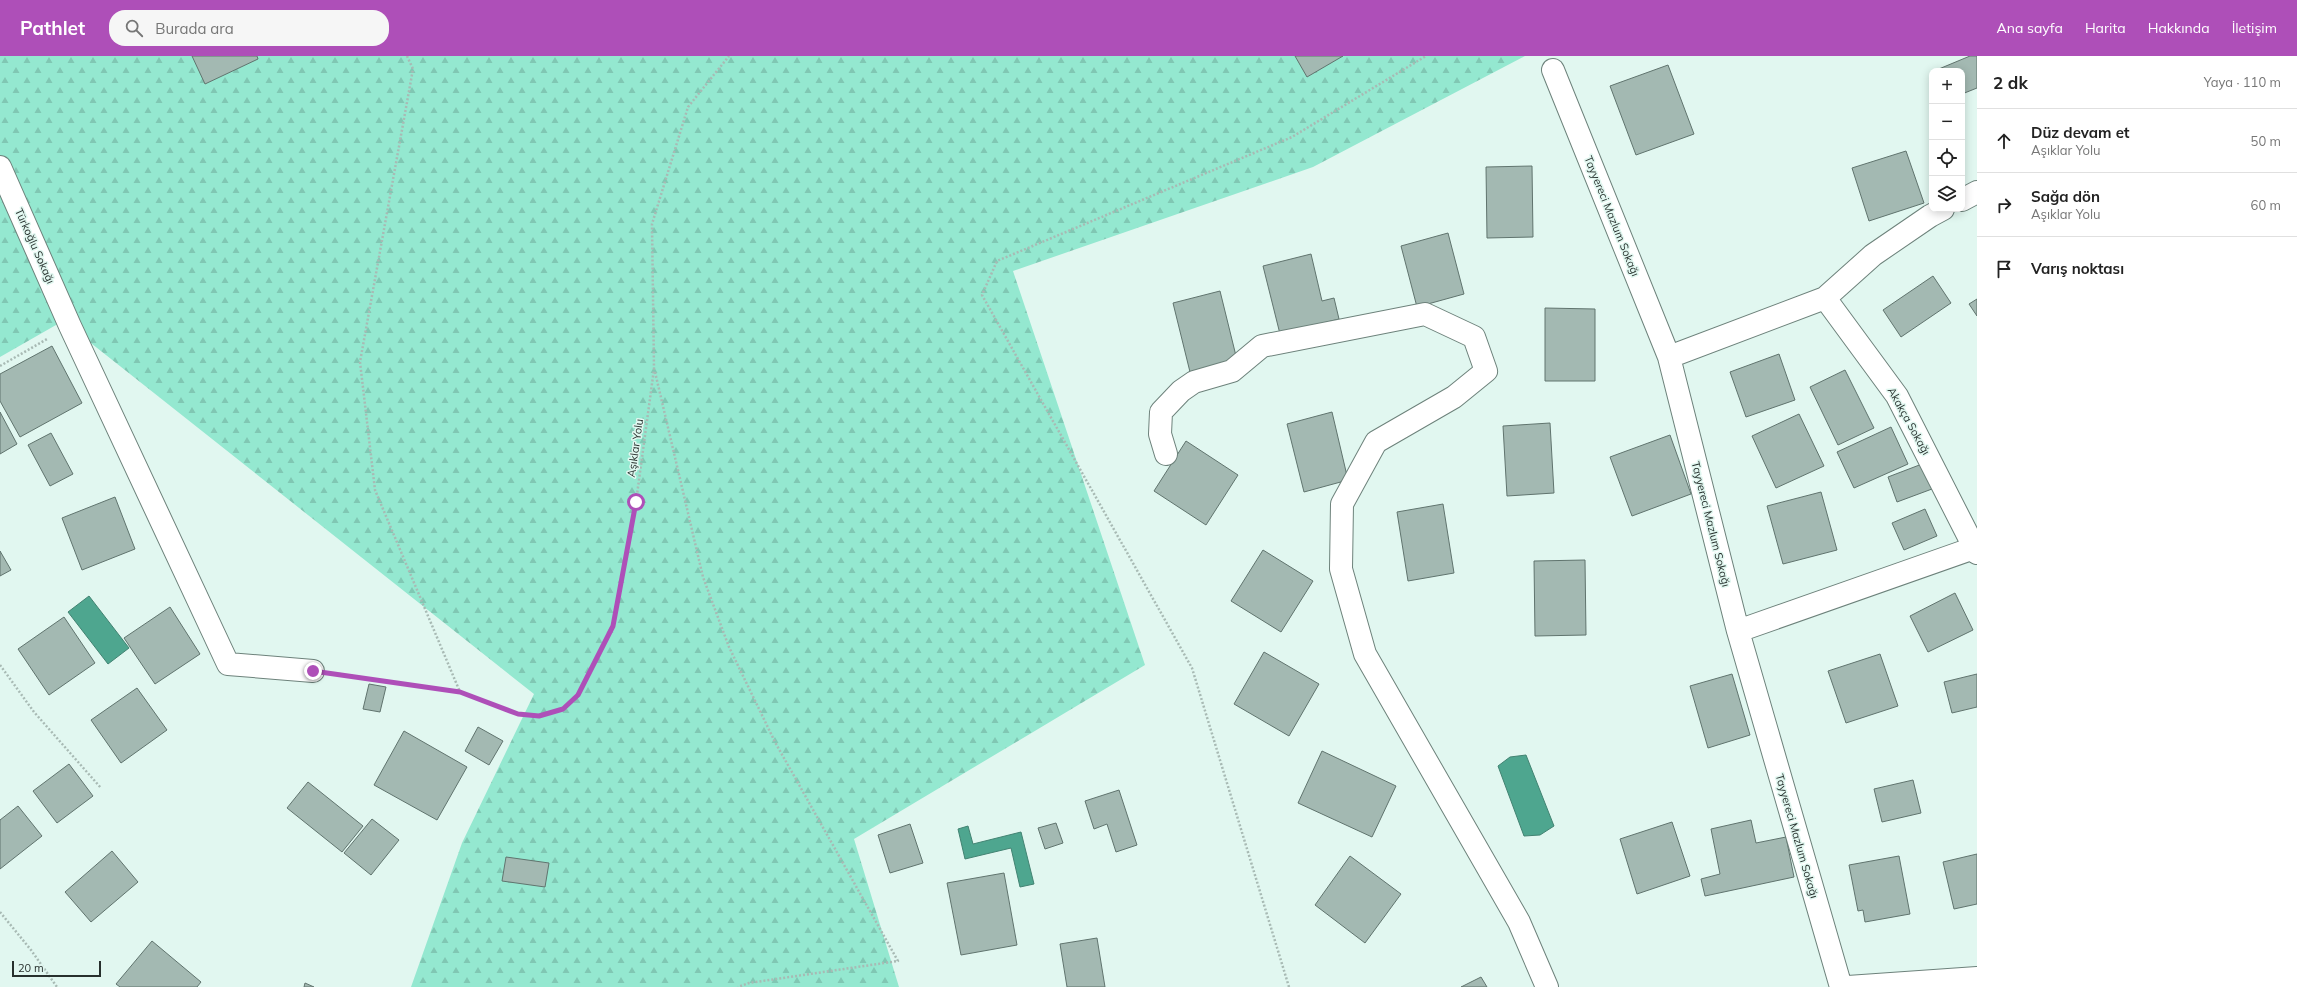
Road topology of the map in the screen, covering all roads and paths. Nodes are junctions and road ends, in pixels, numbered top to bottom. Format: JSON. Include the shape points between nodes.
{"nodes":[{"id":1,"x":407,"y":56,"type":"edge"},
{"id":2,"x":729,"y":56,"type":"edge"},
{"id":3,"x":1553,"y":70,"type":"dead end"},
{"id":4,"x":0,"y":167,"type":"edge"},
{"id":5,"x":1977,"y":192,"type":"edge"},
{"id":6,"x":1965,"y":198,"type":"edge"},
{"id":7,"x":1937,"y":212,"type":"edge"},
{"id":8,"x":1825,"y":298,"type":"junction"},
{"id":9,"x":70,"y":326,"type":"junction"},
{"id":10,"x":1669,"y":357,"type":"junction"},
{"id":11,"x":0,"y":366,"type":"edge"},
{"id":12,"x":654,"y":369,"type":"junction"},
{"id":13,"x":1166,"y":454,"type":"dead end"},
{"id":14,"x":1976,"y":551,"type":"edge"},
{"id":15,"x":1738,"y":631,"type":"junction"},
{"id":16,"x":0,"y":664,"type":"edge"},
{"id":17,"x":313,"y":671,"type":"joint"},
{"id":18,"x":460,"y":692,"type":"junction"},
{"id":19,"x":101,"y":788,"type":"dead end"},
{"id":20,"x":0,"y":912,"type":"edge"},
{"id":21,"x":1977,"y":978,"type":"edge"},
{"id":22,"x":57,"y":987,"type":"edge"},
{"id":23,"x":738,"y":987,"type":"edge"},
{"id":24,"x":1547,"y":987,"type":"edge"},
{"id":25,"x":1841,"y":987,"type":"edge"},
{"id":26,"x":1848,"y":987,"type":"edge"}],
"edges":[{"from":1,"to":18,"type":"path","via":[[413,69],[360,362],[375,490]]},
{"from":2,"to":12,"type":"path","name":"Aşıklar Yolu","via":[[688,107],[652,224]]},
{"from":3,"to":10,"type":"street","name":"Tayyereci Mazlum Sokağı"},
{"from":4,"to":9,"type":"street","name":"Türkoğlu Sokağı"},
{"from":5,"to":6,"type":"street"},
{"from":7,"to":8,"type":"street","via":[[1874,255]]},
{"from":8,"to":10,"type":"street"},
{"from":8,"to":14,"type":"street","name":"Akakça Sokağı","via":[[1897,396]]},
{"from":9,"to":11,"type":"path"},
{"from":9,"to":17,"type":"street","name":"Türkoğlu Sokağı","via":[[228,664]]},
{"from":10,"to":15,"type":"street","name":"Tayyereci Mazlum Sokağı"},
{"from":12,"to":18,"type":"path","name":"Aşıklar Yolu","via":[[636,502],[613,626],[578,695],[563,709],[539,716],[518,714]]},
{"from":12,"to":23,"type":"path","via":[[703,577],[729,647],[775,742],[898,961],[748,983]]},
{"from":13,"to":24,"type":"street","via":[[1160,434],[1161,412],[1181,391],[1194,382],[1232,370],[1262,346],[1425,314],[1474,337],[1486,371],[1454,397],[1376,442],[1342,504],[1341,569],[1365,654],[1518,922]]},
{"from":14,"to":15,"type":"street"},
{"from":15,"to":25,"type":"street","name":"Tayyereci Mazlum Sokağı"},
{"from":16,"to":19,"type":"path","via":[[34,712]]},
{"from":17,"to":18,"type":"path","name":"Aşıklar Yolu"},
{"from":20,"to":22,"type":"path","via":[[32,950]]},
{"from":21,"to":26,"type":"street"}]}
